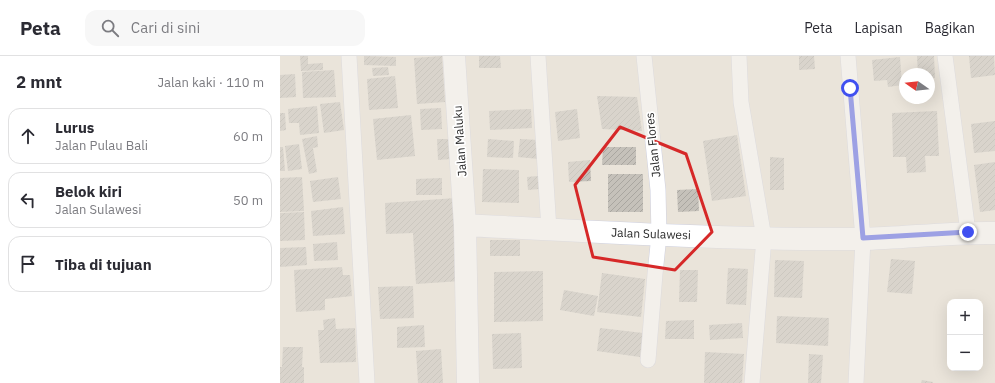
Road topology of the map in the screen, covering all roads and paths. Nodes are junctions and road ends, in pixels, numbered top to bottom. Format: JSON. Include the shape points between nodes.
{"nodes":[{"id":1,"x":349,"y":56,"type":"edge"},
{"id":2,"x":454,"y":56,"type":"edge"},
{"id":3,"x":538,"y":56,"type":"edge"},
{"id":4,"x":644,"y":56,"type":"edge"},
{"id":5,"x":739,"y":56,"type":"edge"},
{"id":6,"x":848,"y":56,"type":"edge"},
{"id":7,"x":945,"y":56,"type":"edge"},
{"id":8,"x":465,"y":225,"type":"junction"},
{"id":9,"x":549,"y":230,"type":"junction"},
{"id":10,"x":968,"y":232,"type":"junction"},
{"id":11,"x":995,"y":233,"type":"edge"},
{"id":12,"x":659,"y":235,"type":"junction"},
{"id":13,"x":764,"y":238,"type":"junction"},
{"id":14,"x":863,"y":238,"type":"junction"},
{"id":15,"x":648,"y":360,"type":"dead end"},
{"id":16,"x":367,"y":383,"type":"edge"},
{"id":17,"x":468,"y":383,"type":"edge"},
{"id":18,"x":752,"y":383,"type":"edge"},
{"id":19,"x":856,"y":383,"type":"edge"}],
"edges":[{"from":1,"to":16,"type":"street"},
{"from":2,"to":8,"type":"main road","name":"Jalan Maluku"},
{"from":3,"to":9,"type":"street"},
{"from":4,"to":12,"type":"street","name":"Jalan Flores","via":[[658,190]]},
{"from":5,"to":13,"type":"street","via":[[741,102]]},
{"from":6,"to":14,"type":"street"},
{"from":7,"to":10,"type":"street"},
{"from":8,"to":9,"type":"main road","name":"Jalan Sulawesi"},
{"from":8,"to":17,"type":"main road"},
{"from":9,"to":12,"type":"main road","name":"Jalan Sulawesi"},
{"from":10,"to":11,"type":"main road","name":"Jalan Sulawesi"},
{"from":10,"to":14,"type":"main road","name":"Jalan Sulawesi"},
{"from":12,"to":13,"type":"main road","name":"Jalan Sulawesi"},
{"from":12,"to":15,"type":"street","name":"Jalan Flores"},
{"from":13,"to":14,"type":"main road","name":"Jalan Sulawesi"},
{"from":13,"to":18,"type":"street"},
{"from":14,"to":19,"type":"street"}]}
